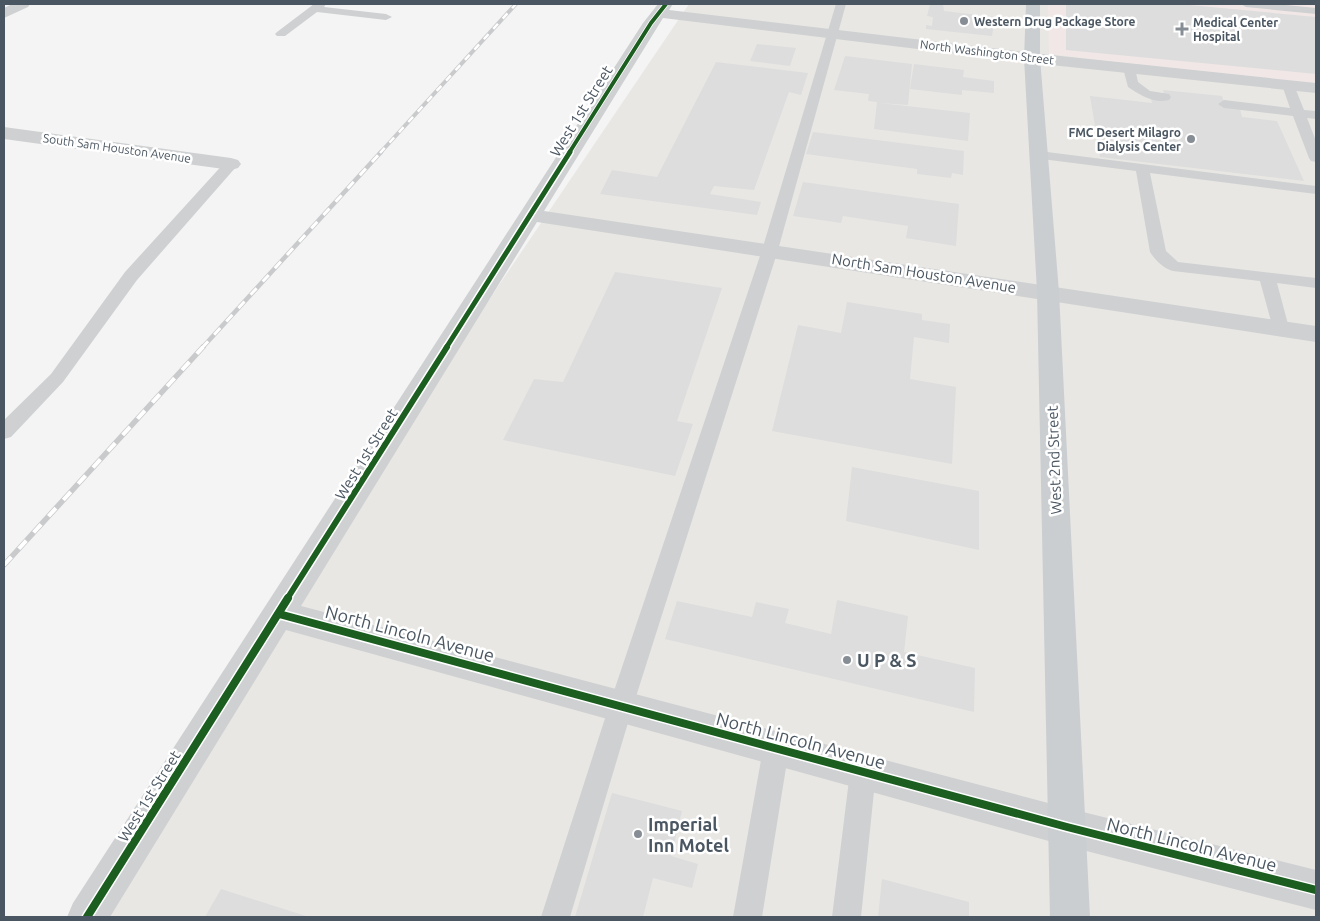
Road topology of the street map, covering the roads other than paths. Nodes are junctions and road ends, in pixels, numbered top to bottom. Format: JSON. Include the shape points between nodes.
{"nodes":[{"id":1,"x":22,"y":4,"type":"edge"},
{"id":2,"x":842,"y":4,"type":"edge"},
{"id":3,"x":1033,"y":4,"type":"edge"},
{"id":4,"x":1246,"y":4,"type":"edge"},
{"id":5,"x":318,"y":6,"type":"edge"},
{"id":6,"x":662,"y":8,"type":"edge"},
{"id":7,"x":1316,"y":10,"type":"edge"},
{"id":8,"x":4,"y":14,"type":"edge"},
{"id":9,"x":386,"y":17,"type":"dead end"},
{"id":10,"x":281,"y":34,"type":"dead end"},
{"id":11,"x":831,"y":34,"type":"junction"},
{"id":12,"x":1032,"y":58,"type":"junction"},
{"id":13,"x":1130,"y":68,"type":"junction"},
{"id":14,"x":1288,"y":85,"type":"junction"},
{"id":15,"x":1316,"y":88,"type":"edge"},
{"id":16,"x":1165,"y":97,"type":"dead end"},
{"id":17,"x":1224,"y":104,"type":"dead end"},
{"id":18,"x":1299,"y":113,"type":"junction"},
{"id":19,"x":1316,"y":115,"type":"edge"},
{"id":20,"x":4,"y":133,"type":"edge"},
{"id":21,"x":1039,"y":155,"type":"junction"},
{"id":22,"x":1316,"y":158,"type":"edge"},
{"id":23,"x":231,"y":164,"type":"joint"},
{"id":24,"x":1142,"y":168,"type":"junction"},
{"id":25,"x":1316,"y":190,"type":"edge"},
{"id":26,"x":531,"y":215,"type":"junction"},
{"id":27,"x":770,"y":250,"type":"junction"},
{"id":28,"x":1267,"y":277,"type":"junction"},
{"id":29,"x":1316,"y":283,"type":"edge"},
{"id":30,"x":1048,"y":292,"type":"junction"},
{"id":31,"x":1280,"y":328,"type":"junction"},
{"id":32,"x":1316,"y":334,"type":"edge"},
{"id":33,"x":4,"y":432,"type":"edge"},
{"id":34,"x":279,"y":614,"type":"junction"},
{"id":35,"x":621,"y":706,"type":"junction"},
{"id":36,"x":776,"y":749,"type":"junction"},
{"id":37,"x":863,"y":772,"type":"junction"},
{"id":38,"x":1067,"y":827,"type":"junction"},
{"id":39,"x":1316,"y":890,"type":"edge"},
{"id":40,"x":87,"y":917,"type":"edge"},
{"id":41,"x":555,"y":917,"type":"edge"},
{"id":42,"x":747,"y":917,"type":"edge"},
{"id":43,"x":846,"y":917,"type":"edge"},
{"id":44,"x":1070,"y":917,"type":"edge"}],
"edges":[{"from":1,"to":8,"type":"street"},
{"from":2,"to":11,"type":"lane"},
{"from":3,"to":12,"type":"main road","name":"West 2nd Street"},
{"from":4,"to":7,"type":"lane"},
{"from":5,"to":9,"type":"lane"},
{"from":5,"to":10,"type":"lane"},
{"from":6,"to":11,"type":"street","name":"North Washington Street"},
{"from":6,"to":26,"type":"street","name":"West 1st Street"},
{"from":11,"to":12,"type":"street","name":"North Washington Street"},
{"from":11,"to":27,"type":"lane"},
{"from":12,"to":13,"type":"street","name":"North Washington Street"},
{"from":12,"to":21,"type":"main road","name":"West 2nd Street"},
{"from":13,"to":14,"type":"street","name":"North Washington Street"},
{"from":13,"to":16,"type":"lane","via":[[1132,84],[1146,94]]},
{"from":14,"to":15,"type":"street","name":"North Washington Street"},
{"from":14,"to":18,"type":"lane"},
{"from":17,"to":18,"type":"lane"},
{"from":18,"to":19,"type":"lane"},
{"from":18,"to":22,"type":"lane"},
{"from":20,"to":23,"type":"street","name":"South Sam Houston Avenue"},
{"from":21,"to":24,"type":"lane"},
{"from":21,"to":30,"type":"main road","name":"West 2nd Street"},
{"from":23,"to":33,"type":"lane","via":[[131,276],[57,378]]},
{"from":24,"to":25,"type":"lane"},
{"from":24,"to":28,"type":"lane","via":[[1158,252],[1173,266]]},
{"from":26,"to":27,"type":"street","name":"North Sam Houston Avenue"},
{"from":26,"to":34,"type":"street","name":"West 1st Street"},
{"from":27,"to":30,"type":"street","name":"North Sam Houston Avenue"},
{"from":27,"to":35,"type":"lane"},
{"from":28,"to":29,"type":"lane"},
{"from":28,"to":31,"type":"lane"},
{"from":30,"to":31,"type":"street","name":"North Sam Houston Avenue"},
{"from":30,"to":38,"type":"main road","name":"West 2nd Street"},
{"from":31,"to":32,"type":"street","name":"North Sam Houston Avenue"},
{"from":34,"to":35,"type":"street","name":"North Lincoln Avenue"},
{"from":34,"to":40,"type":"street","name":"West 1st Street"},
{"from":35,"to":36,"type":"street","name":"North Lincoln Avenue"},
{"from":35,"to":41,"type":"lane"},
{"from":36,"to":37,"type":"street","name":"North Lincoln Avenue"},
{"from":36,"to":42,"type":"lane"},
{"from":37,"to":38,"type":"street","name":"North Lincoln Avenue"},
{"from":37,"to":43,"type":"lane"},
{"from":38,"to":39,"type":"street","name":"North Lincoln Avenue"},
{"from":38,"to":44,"type":"main road","name":"West 2nd Street"}]}
